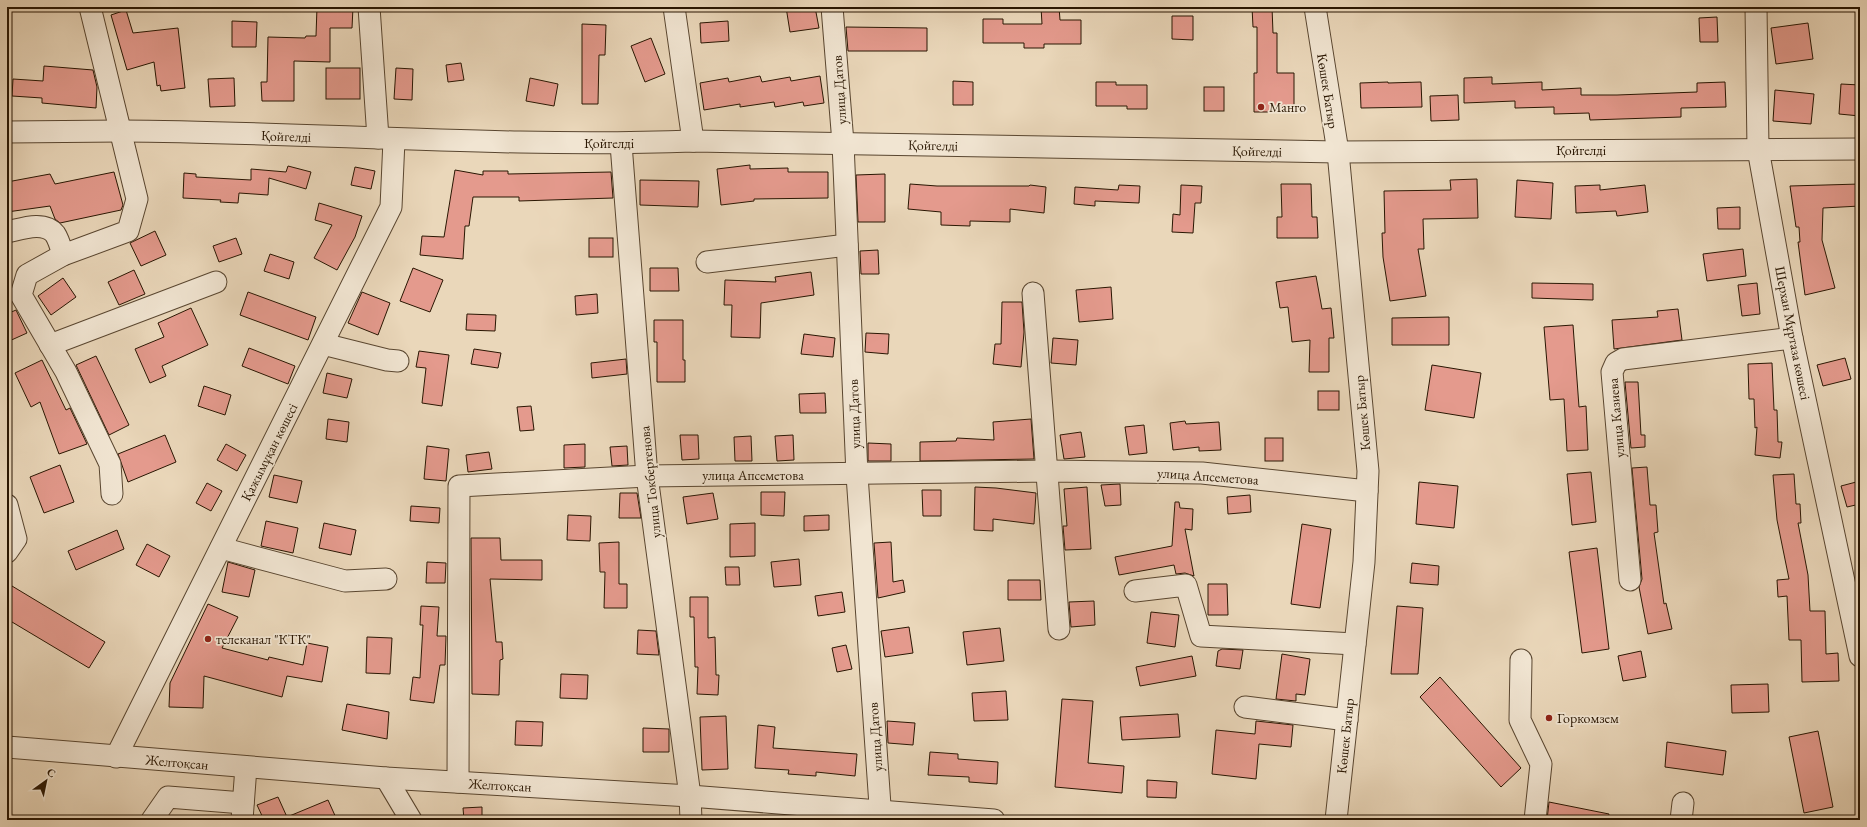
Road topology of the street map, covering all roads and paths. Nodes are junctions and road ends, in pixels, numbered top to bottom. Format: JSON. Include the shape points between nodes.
{"nodes":[{"id":1,"x":90,"y":7,"type":"edge"},
{"id":2,"x":369,"y":7,"type":"edge"},
{"id":3,"x":674,"y":7,"type":"edge"},
{"id":4,"x":832,"y":7,"type":"edge"},
{"id":5,"x":1315,"y":7,"type":"edge"},
{"id":6,"x":1756,"y":7,"type":"edge"},
{"id":7,"x":122,"y":131,"type":"junction"},
{"id":8,"x":7,"y":132,"type":"edge"},
{"id":9,"x":386,"y":139,"type":"junction"},
{"id":10,"x":693,"y":141,"type":"junction"},
{"id":11,"x":843,"y":143,"type":"junction"},
{"id":12,"x":621,"y":144,"type":"junction"},
{"id":13,"x":1758,"y":149,"type":"junction"},
{"id":14,"x":1860,"y":149,"type":"edge"},
{"id":15,"x":1338,"y":152,"type":"junction"},
{"id":16,"x":7,"y":232,"type":"edge"},
{"id":17,"x":847,"y":245,"type":"junction"},
{"id":18,"x":63,"y":254,"type":"junction"},
{"id":19,"x":707,"y":262,"type":"dead end"},
{"id":20,"x":216,"y":282,"type":"dead end"},
{"id":21,"x":1033,"y":293,"type":"dead end"},
{"id":22,"x":14,"y":298,"type":"edge"},
{"id":23,"x":1792,"y":338,"type":"junction"},
{"id":24,"x":323,"y":344,"type":"junction"},
{"id":25,"x":50,"y":345,"type":"junction"},
{"id":26,"x":398,"y":360,"type":"dead end"},
{"id":27,"x":1048,"y":471,"type":"junction"},
{"id":28,"x":857,"y":475,"type":"junction"},
{"id":29,"x":647,"y":476,"type":"junction"},
{"id":30,"x":1367,"y":491,"type":"junction"},
{"id":31,"x":112,"y":494,"type":"dead end"},
{"id":32,"x":7,"y":505,"type":"edge"},
{"id":33,"x":221,"y":548,"type":"junction"},
{"id":34,"x":7,"y":552,"type":"edge"},
{"id":35,"x":386,"y":579,"type":"dead end"},
{"id":36,"x":1630,"y":580,"type":"dead end"},
{"id":37,"x":1135,"y":591,"type":"dead end"},
{"id":38,"x":1059,"y":629,"type":"dead end"},
{"id":39,"x":1355,"y":644,"type":"junction"},
{"id":40,"x":1860,"y":656,"type":"edge"},
{"id":41,"x":1521,"y":660,"type":"dead end"},
{"id":42,"x":1245,"y":707,"type":"dead end"},
{"id":43,"x":1347,"y":720,"type":"junction"},
{"id":44,"x":7,"y":748,"type":"edge"},
{"id":45,"x":116,"y":757,"type":"junction"},
{"id":46,"x":246,"y":767,"type":"junction"},
{"id":47,"x":386,"y":778,"type":"junction"},
{"id":48,"x":458,"y":782,"type":"junction"},
{"id":49,"x":690,"y":796,"type":"junction"},
{"id":50,"x":7,"y":807,"type":"edge"},
{"id":51,"x":242,"y":811,"type":"edge"},
{"id":52,"x":880,"y":816,"type":"edge"},
{"id":53,"x":15,"y":820,"type":"edge"},
{"id":54,"x":152,"y":820,"type":"edge"},
{"id":55,"x":411,"y":820,"type":"edge"},
{"id":56,"x":691,"y":820,"type":"edge"},
{"id":57,"x":994,"y":820,"type":"edge"},
{"id":58,"x":1336,"y":820,"type":"edge"},
{"id":59,"x":1535,"y":820,"type":"edge"}],
"edges":[{"from":1,"to":7,"type":"street"},
{"from":2,"to":9,"type":"street","name":"Қажымұқан көшесі"},
{"from":3,"to":10,"type":"street"},
{"from":4,"to":11,"type":"street","name":"улица Датов"},
{"from":5,"to":15,"type":"street","name":"Көшек Батыр"},
{"from":6,"to":13,"type":"street","name":"Шерхан Мұртаза көшесі"},
{"from":7,"to":8,"type":"street","name":"Қойгелді"},
{"from":7,"to":9,"type":"street","name":"Қойгелді"},
{"from":7,"to":18,"type":"street","via":[[137,199],[128,231]]},
{"from":9,"to":12,"type":"street","name":"Қойгелді"},
{"from":9,"to":24,"type":"street","name":"Қажымұқан көшесі","via":[[392,207]]},
{"from":10,"to":11,"type":"street","name":"Қойгелді"},
{"from":10,"to":12,"type":"street","name":"Қойгелді"},
{"from":11,"to":15,"type":"street","name":"Қойгелді"},
{"from":11,"to":17,"type":"street","name":"улица Датов"},
{"from":12,"to":29,"type":"street","name":"улица Токбергенова"},
{"from":13,"to":14,"type":"street","name":"Қойгелді"},
{"from":13,"to":15,"type":"street","name":"Қойгелді"},
{"from":13,"to":23,"type":"street","name":"Шерхан Мұртаза көшесі"},
{"from":15,"to":30,"type":"street","name":"Көшек Батыр","via":[[1368,471]]},
{"from":16,"to":18,"type":"street","via":[[36,226],[47,228],[54,234]]},
{"from":17,"to":19,"type":"street"},
{"from":17,"to":28,"type":"street","name":"улица Датов"},
{"from":18,"to":22,"type":"street","via":[[27,275]]},
{"from":20,"to":25,"type":"street"},
{"from":21,"to":27,"type":"street"},
{"from":22,"to":25,"type":"street"},
{"from":23,"to":36,"type":"street","name":"улица Казиева","via":[[1623,359],[1616,363],[1612,372]]},
{"from":23,"to":40,"type":"street","name":"Шерхан Мұртаза көшесі"},
{"from":24,"to":26,"type":"street","via":[[387,360]]},
{"from":24,"to":33,"type":"street","name":"Қажымұқан көшесі"},
{"from":25,"to":31,"type":"street","via":[[66,372],[110,464]]},
{"from":27,"to":28,"type":"street","name":"улица Апсеметова"},
{"from":27,"to":30,"type":"street","name":"улица Апсеметова","via":[[1202,473]]},
{"from":27,"to":38,"type":"street"},
{"from":28,"to":29,"type":"street","name":"улица Апсеметова"},
{"from":28,"to":52,"type":"street","name":"улица Датов"},
{"from":29,"to":48,"type":"street","name":"улица Апсеметова","via":[[459,486]]},
{"from":29,"to":49,"type":"street","name":"улица Токбергенова"},
{"from":30,"to":39,"type":"street","name":"Көшек Батыр","via":[[1364,562]]},
{"from":32,"to":34,"type":"street","via":[[16,539]]},
{"from":33,"to":35,"type":"street","via":[[345,581]]},
{"from":33,"to":45,"type":"street","name":"Қажымұқан көшесі"},
{"from":37,"to":39,"type":"street","via":[[1186,585],[1201,636]]},
{"from":39,"to":43,"type":"street","name":"Көшек Батыр"},
{"from":41,"to":59,"type":"street","via":[[1520,720],[1541,764]]},
{"from":42,"to":43,"type":"street"},
{"from":43,"to":58,"type":"street","name":"Көшек Батыр"},
{"from":44,"to":45,"type":"street","name":"Желтоқсан"},
{"from":45,"to":46,"type":"street","name":"Желтоқсан"},
{"from":46,"to":47,"type":"street","name":"Желтоқсан"},
{"from":46,"to":51,"type":"street"},
{"from":47,"to":48,"type":"street","name":"Желтоқсан"},
{"from":47,"to":55,"type":"street"},
{"from":48,"to":49,"type":"street","name":"Желтоқсан"},
{"from":49,"to":52,"type":"street","name":"Желтоқсан"},
{"from":49,"to":56,"type":"street","name":"улица Токбергенова"},
{"from":50,"to":53,"type":"path"},
{"from":51,"to":54,"type":"street","via":[[168,798]]},
{"from":52,"to":57,"type":"street","name":"Желтоқсан"}]}
